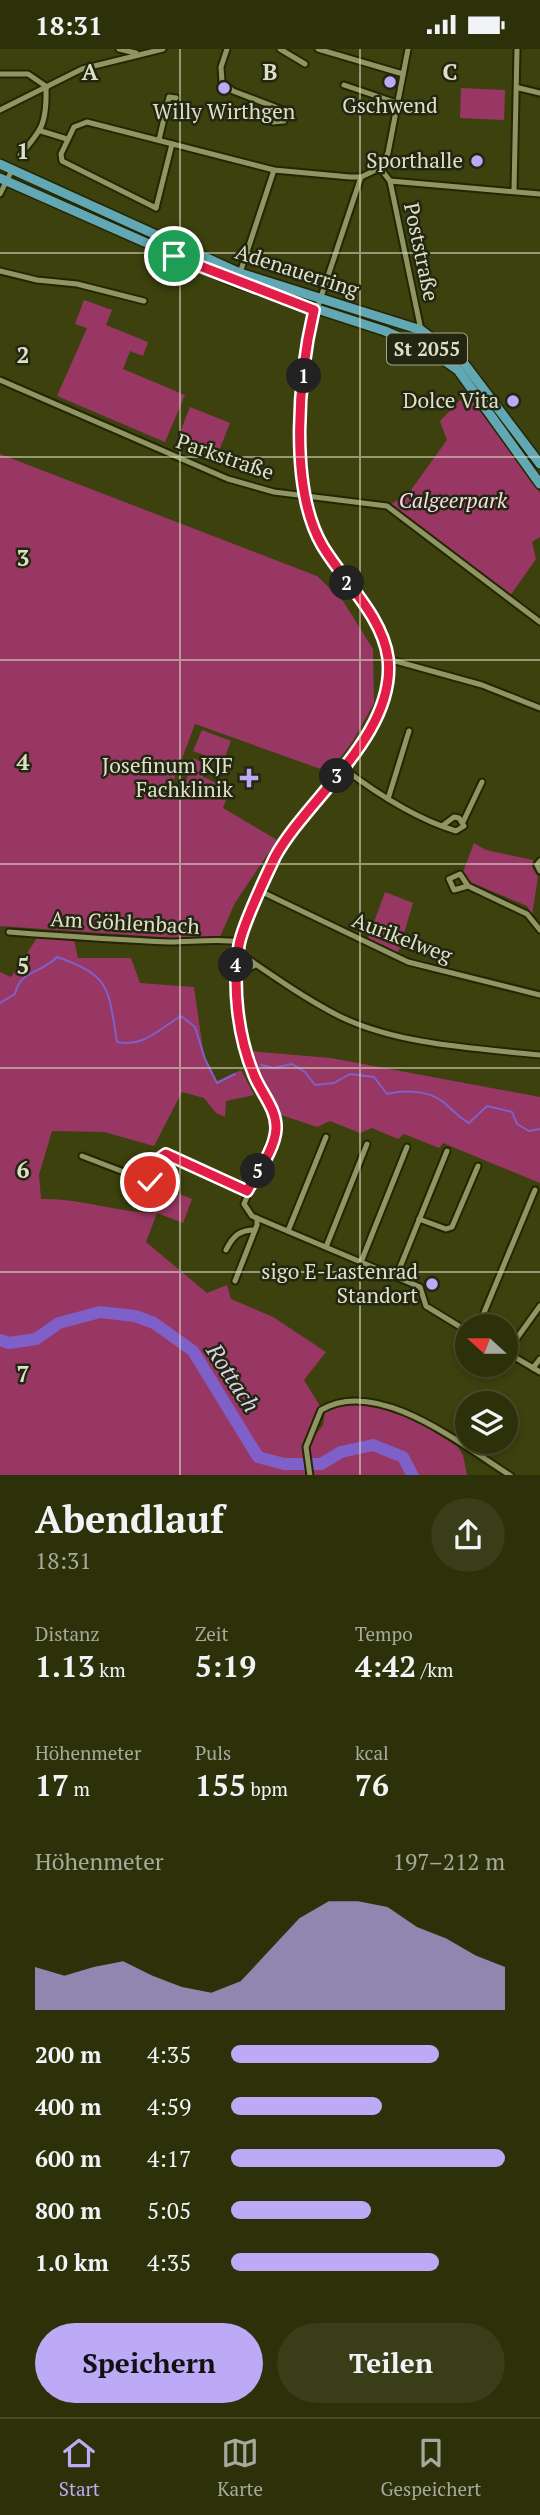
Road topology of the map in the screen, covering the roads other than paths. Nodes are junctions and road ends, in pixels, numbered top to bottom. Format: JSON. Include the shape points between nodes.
{"nodes":[{"id":1,"x":119,"y":49,"type":"edge"},
{"id":2,"x":163,"y":49,"type":"edge"},
{"id":3,"x":227,"y":49,"type":"edge"},
{"id":4,"x":280,"y":49,"type":"edge"},
{"id":5,"x":318,"y":49,"type":"edge"},
{"id":6,"x":408,"y":49,"type":"edge"},
{"id":7,"x":517,"y":49,"type":"edge"},
{"id":8,"x":154,"y":50,"type":"edge"},
{"id":9,"x":139,"y":54,"type":"junction"},
{"id":10,"x":305,"y":64,"type":"dead end"},
{"id":11,"x":0,"y":74,"type":"edge"},
{"id":12,"x":403,"y":74,"type":"junction"},
{"id":13,"x":344,"y":85,"type":"dead end"},
{"id":14,"x":46,"y":88,"type":"junction"},
{"id":15,"x":519,"y":88,"type":"junction"},
{"id":16,"x":540,"y":93,"type":"edge"},
{"id":17,"x":176,"y":98,"type":"dead end"},
{"id":18,"x":397,"y":103,"type":"junction"},
{"id":19,"x":267,"y":104,"type":"dead end"},
{"id":20,"x":0,"y":110,"type":"edge"},
{"id":21,"x":41,"y":131,"type":"junction"},
{"id":22,"x":67,"y":139,"type":"junction"},
{"id":23,"x":159,"y":140,"type":"junction"},
{"id":24,"x":172,"y":143,"type":"junction"},
{"id":25,"x":20,"y":155,"type":"dead end"},
{"id":26,"x":0,"y":165,"type":"edge"},
{"id":27,"x":380,"y":168,"type":"junction"},
{"id":28,"x":12,"y":170,"type":"junction"},
{"id":29,"x":274,"y":170,"type":"junction"},
{"id":30,"x":361,"y":177,"type":"junction"},
{"id":31,"x":3,"y":179,"type":"edge"},
{"id":32,"x":390,"y":181,"type":"junction"},
{"id":33,"x":514,"y":190,"type":"junction"},
{"id":34,"x":0,"y":194,"type":"edge"},
{"id":35,"x":540,"y":194,"type":"edge"},
{"id":36,"x":0,"y":271,"type":"edge"},
{"id":37,"x":240,"y":273,"type":"junction"},
{"id":38,"x":319,"y":297,"type":"junction"},
{"id":39,"x":144,"y":301,"type":"dead end"},
{"id":40,"x":314,"y":310,"type":"junction"},
{"id":41,"x":421,"y":330,"type":"junction"},
{"id":42,"x":0,"y":380,"type":"edge"},
{"id":43,"x":540,"y":464,"type":"edge"},
{"id":44,"x":540,"y":484,"type":"edge"},
{"id":45,"x":304,"y":495,"type":"junction"},
{"id":46,"x":540,"y":622,"type":"edge"},
{"id":47,"x":388,"y":659,"type":"junction"},
{"id":48,"x":540,"y":708,"type":"edge"},
{"id":49,"x":409,"y":731,"type":"dead end"},
{"id":50,"x":343,"y":768,"type":"junction"},
{"id":51,"x":482,"y":782,"type":"dead end"},
{"id":52,"x":388,"y":799,"type":"junction"},
{"id":53,"x":463,"y":822,"type":"junction"},
{"id":54,"x":442,"y":826,"type":"junction"},
{"id":55,"x":540,"y":861,"type":"edge"},
{"id":56,"x":540,"y":871,"type":"edge"},
{"id":57,"x":468,"y":886,"type":"dead end"},
{"id":58,"x":260,"y":891,"type":"junction"},
{"id":59,"x":540,"y":930,"type":"edge"},
{"id":60,"x":9,"y":932,"type":"dead end"},
{"id":61,"x":239,"y":942,"type":"junction"},
{"id":62,"x":238,"y":952,"type":"junction"},
{"id":63,"x":256,"y":965,"type":"junction"},
{"id":64,"x":236,"y":976,"type":"junction"},
{"id":65,"x":540,"y":995,"type":"edge"},
{"id":66,"x":540,"y":1055,"type":"edge"},
{"id":67,"x":326,"y":1137,"type":"dead end"},
{"id":68,"x":367,"y":1144,"type":"dead end"},
{"id":69,"x":407,"y":1147,"type":"dead end"},
{"id":70,"x":447,"y":1151,"type":"dead end"},
{"id":71,"x":82,"y":1156,"type":"dead end"},
{"id":72,"x":478,"y":1166,"type":"dead end"},
{"id":73,"x":535,"y":1190,"type":"dead end"},
{"id":74,"x":247,"y":1191,"type":"junction"},
{"id":75,"x":254,"y":1217,"type":"junction"},
{"id":76,"x":419,"y":1219,"type":"junction"},
{"id":77,"x":255,"y":1230,"type":"junction"},
{"id":78,"x":288,"y":1231,"type":"junction"},
{"id":79,"x":326,"y":1247,"type":"junction"},
{"id":80,"x":226,"y":1250,"type":"dead end"},
{"id":81,"x":361,"y":1262,"type":"junction"},
{"id":82,"x":396,"y":1277,"type":"junction"},
{"id":83,"x":235,"y":1281,"type":"dead end"},
{"id":84,"x":540,"y":1307,"type":"edge"},
{"id":85,"x":483,"y":1314,"type":"edge"},
{"id":86,"x":455,"y":1324,"type":"edge"},
{"id":87,"x":518,"y":1336,"type":"edge"},
{"id":88,"x":518,"y":1359,"type":"edge"},
{"id":89,"x":540,"y":1359,"type":"edge"},
{"id":90,"x":533,"y":1368,"type":"junction"},
{"id":91,"x":540,"y":1372,"type":"edge"},
{"id":92,"x":310,"y":1475,"type":"edge"},
{"id":93,"x":511,"y":1475,"type":"edge"}],
"edges":[{"from":1,"to":9,"type":"street"},
{"from":2,"to":8,"type":"street"},
{"from":3,"to":19,"type":"street","via":[[222,82]]},
{"from":4,"to":10,"type":"street"},
{"from":5,"to":12,"type":"street"},
{"from":6,"to":12,"type":"street"},
{"from":7,"to":15,"type":"street"},
{"from":8,"to":9,"type":"street"},
{"from":9,"to":14,"type":"street","via":[[82,69]]},
{"from":11,"to":14,"type":"street","via":[[28,74]]},
{"from":12,"to":18,"type":"street"},
{"from":13,"to":18,"type":"street"},
{"from":14,"to":20,"type":"street"},
{"from":14,"to":21,"type":"street"},
{"from":15,"to":16,"type":"street"},
{"from":15,"to":33,"type":"street"},
{"from":17,"to":23,"type":"street","via":[[169,97]]},
{"from":18,"to":27,"type":"street","via":[[388,153]]},
{"from":21,"to":22,"type":"street"},
{"from":21,"to":25,"type":"street"},
{"from":22,"to":23,"type":"street","via":[[74,127],[88,123]]},
{"from":22,"to":24,"type":"street","via":[[61,154],[68,166],[156,209]]},
{"from":23,"to":24,"type":"street"},
{"from":24,"to":29,"type":"street"},
{"from":26,"to":28,"type":"main road","name":"Adenauerring","number":"St 2055"},
{"from":27,"to":30,"type":"street"},
{"from":27,"to":32,"type":"street"},
{"from":28,"to":31,"type":"street"},
{"from":28,"to":37,"type":"main road","name":"Adenauerring","number":"St 2055"},
{"from":29,"to":30,"type":"street"},
{"from":29,"to":37,"type":"street"},
{"from":30,"to":38,"type":"street"},
{"from":31,"to":34,"type":"street"},
{"from":31,"to":40,"type":"main road","name":"Adenauerring","number":"St 2055","via":[[237,283]]},
{"from":32,"to":33,"type":"street"},
{"from":32,"to":41,"type":"street","name":"Poststraße"},
{"from":33,"to":35,"type":"street"},
{"from":36,"to":39,"type":"street"},
{"from":37,"to":38,"type":"main road","name":"Adenauerring","number":"St 2055"},
{"from":38,"to":40,"type":"street"},
{"from":38,"to":41,"type":"main road","name":"Adenauerring","number":"St 2055"},
{"from":40,"to":44,"type":"main road","name":"Adenauerring","number":"St 2055","via":[[409,340],[458,370]]},
{"from":40,"to":45,"type":"street","via":[[303,395]]},
{"from":41,"to":43,"type":"main road","name":"Adenauerring","number":"St 2055","via":[[463,362]]},
{"from":42,"to":45,"type":"street","name":"Parkstraße","via":[[206,471],[274,492]]},
{"from":45,"to":46,"type":"street","name":"Parkstraße","via":[[387,506]]},
{"from":45,"to":47,"type":"street","via":[[320,542],[378,628]]},
{"from":47,"to":48,"type":"street","via":[[482,685]]},
{"from":47,"to":50,"type":"street","via":[[379,712]]},
{"from":49,"to":52,"type":"street"},
{"from":50,"to":52,"type":"street"},
{"from":50,"to":58,"type":"street","via":[[275,857]]},
{"from":51,"to":53,"type":"street"},
{"from":52,"to":54,"type":"street"},
{"from":53,"to":54,"type":"street","via":[[454,817]]},
{"from":53,"to":54,"type":"street","via":[[456,831]]},
{"from":55,"to":56,"type":"street"},
{"from":57,"to":59,"type":"street","via":[[514,905]]},
{"from":58,"to":61,"type":"street"},
{"from":58,"to":65,"type":"street","name":"Aurikelweg","via":[[408,962]]},
{"from":60,"to":61,"type":"street","name":"Am Göhlenbach"},
{"from":61,"to":62,"type":"street"},
{"from":62,"to":63,"type":"street"},
{"from":62,"to":64,"type":"street"},
{"from":63,"to":64,"type":"street"},
{"from":63,"to":66,"type":"street","via":[[339,1016],[370,1028]]},
{"from":64,"to":74,"type":"street","via":[[244,1050],[276,1128]]},
{"from":67,"to":78,"type":"street"},
{"from":68,"to":79,"type":"street"},
{"from":69,"to":81,"type":"street"},
{"from":70,"to":76,"type":"street"},
{"from":71,"to":74,"type":"street","via":[[150,1182],[159,1159],[170,1155]]},
{"from":72,"to":76,"type":"street","via":[[452,1227]]},
{"from":73,"to":85,"type":"street"},
{"from":74,"to":75,"type":"street","via":[[244,1204]]},
{"from":75,"to":77,"type":"street"},
{"from":75,"to":78,"type":"street"},
{"from":76,"to":82,"type":"street"},
{"from":77,"to":80,"type":"street","via":[[244,1230]]},
{"from":77,"to":83,"type":"street"},
{"from":78,"to":79,"type":"street"},
{"from":79,"to":81,"type":"street"},
{"from":81,"to":82,"type":"street"},
{"from":82,"to":86,"type":"street","via":[[420,1287],[426,1306]]},
{"from":84,"to":87,"type":"street"},
{"from":88,"to":90,"type":"street"},
{"from":89,"to":90,"type":"street"},
{"from":90,"to":91,"type":"street"},
{"from":92,"to":93,"type":"street","via":[[306,1447],[321,1411],[339,1403],[368,1401],[422,1419]]}]}
